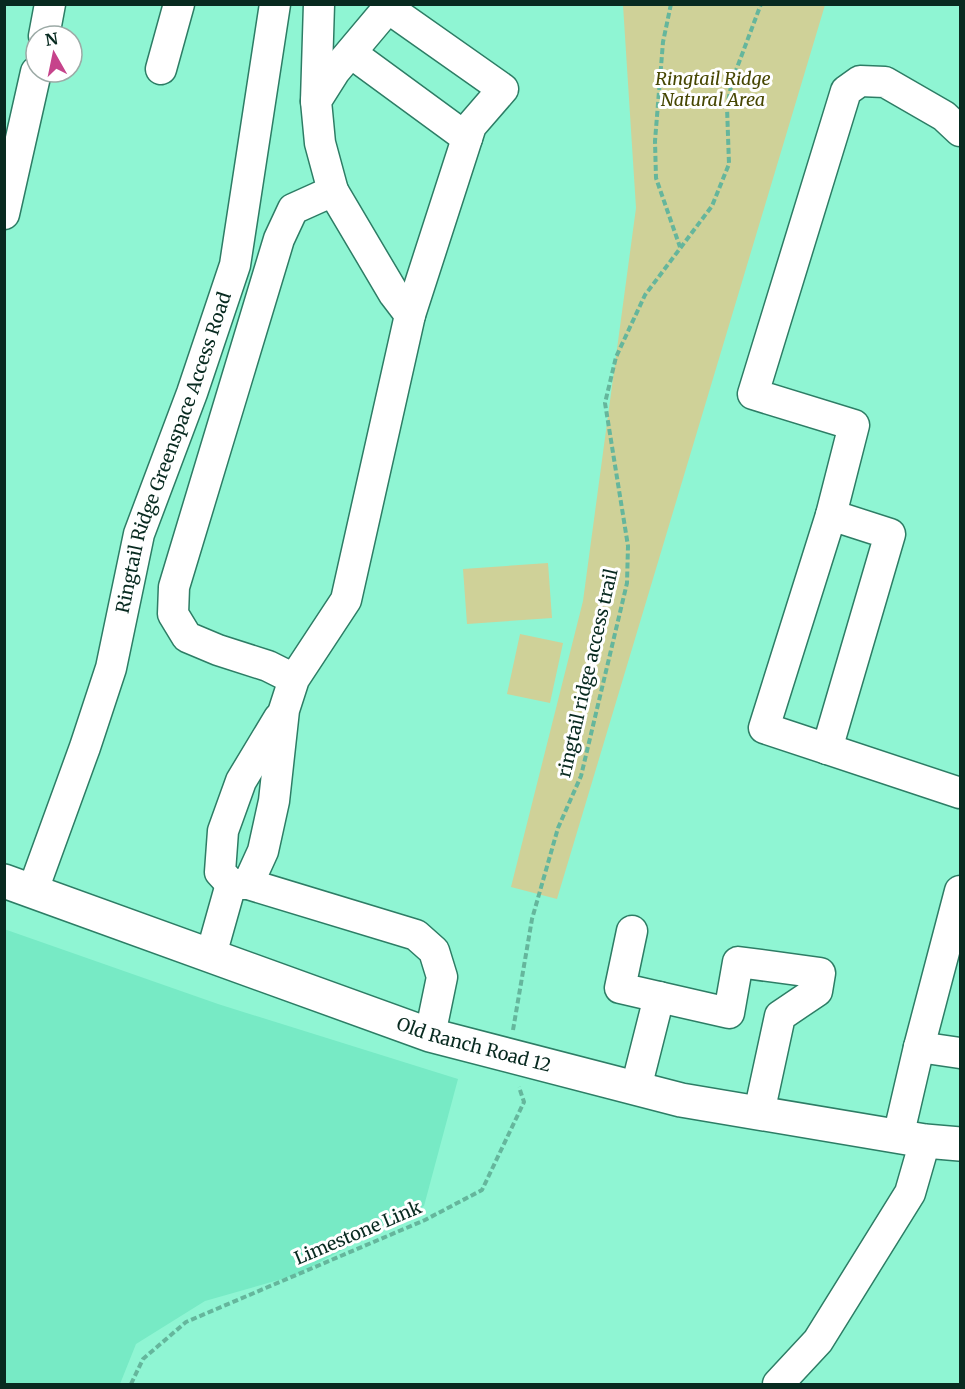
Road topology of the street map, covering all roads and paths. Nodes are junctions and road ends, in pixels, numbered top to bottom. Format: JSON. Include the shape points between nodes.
{"nodes":[{"id":1,"x":50,"y":4,"type":"edge"},
{"id":2,"x":180,"y":4,"type":"edge"},
{"id":3,"x":275,"y":4,"type":"edge"},
{"id":4,"x":319,"y":4,"type":"edge"},
{"id":5,"x":671,"y":4,"type":"edge"},
{"id":6,"x":761,"y":4,"type":"edge"},
{"id":7,"x":46,"y":24,"type":"edge"},
{"id":8,"x":351,"y":53,"type":"junction"},
{"id":9,"x":161,"y":69,"type":"dead end"},
{"id":10,"x":33,"y":84,"type":"edge"},
{"id":11,"x":316,"y":101,"type":"junction"},
{"id":12,"x":960,"y":131,"type":"edge"},
{"id":13,"x":467,"y":138,"type":"junction"},
{"id":14,"x":333,"y":191,"type":"junction"},
{"id":15,"x":4,"y":214,"type":"edge"},
{"id":16,"x":680,"y":248,"type":"junction"},
{"id":17,"x":410,"y":315,"type":"junction"},
{"id":18,"x":831,"y":515,"type":"junction"},
{"id":19,"x":294,"y":679,"type":"junction"},
{"id":20,"x":284,"y":710,"type":"junction"},
{"id":21,"x":827,"y":749,"type":"junction"},
{"id":22,"x":960,"y":793,"type":"edge"},
{"id":23,"x":240,"y":884,"type":"junction"},
{"id":24,"x":19,"y":885,"type":"edge"},
{"id":25,"x":960,"y":891,"type":"edge"},
{"id":26,"x":633,"y":931,"type":"dead end"},
{"id":27,"x":211,"y":955,"type":"junction"},
{"id":28,"x":659,"y":997,"type":"junction"},
{"id":29,"x":430,"y":1035,"type":"junction"},
{"id":30,"x":919,"y":1047,"type":"junction"},
{"id":31,"x":960,"y":1053,"type":"edge"},
{"id":32,"x":508,"y":1055,"type":"junction"},
{"id":33,"x":636,"y":1088,"type":"junction"},
{"id":34,"x":759,"y":1113,"type":"junction"},
{"id":35,"x":912,"y":1139,"type":"junction"},
{"id":36,"x":960,"y":1144,"type":"edge"},
{"id":37,"x":131,"y":1384,"type":"edge"},
{"id":38,"x":778,"y":1384,"type":"edge"}],
"edges":[{"from":1,"to":7,"type":"street"},
{"from":2,"to":9,"type":"street"},
{"from":3,"to":24,"type":"street","name":"Ringtail Ridge Greenspace Access Road","via":[[235,265],[139,534],[111,668],[85,747]]},
{"from":4,"to":11,"type":"street"},
{"from":5,"to":16,"type":"path","via":[[661,64],[656,178]]},
{"from":6,"to":16,"type":"path","name":"ringtail ridge access trail","via":[[732,81],[728,107],[729,164],[712,206]]},
{"from":8,"to":11,"type":"street"},
{"from":8,"to":13,"type":"street"},
{"from":8,"to":13,"type":"street","via":[[388,8],[502,89],[471,126]]},
{"from":10,"to":15,"type":"street"},
{"from":11,"to":14,"type":"street","via":[[320,143]]},
{"from":12,"to":18,"type":"street","via":[[944,116],[885,82],[860,81],[846,91],[753,394],[854,425]]},
{"from":13,"to":17,"type":"street"},
{"from":14,"to":17,"type":"street"},
{"from":14,"to":19,"type":"street","via":[[293,209],[279,239],[174,587],[172,614],[187,637]]},
{"from":16,"to":32,"type":"path","name":"ringtail ridge access trail","via":[[645,295],[616,357],[604,403],[628,546],[627,583],[581,776],[558,828],[532,919]]},
{"from":17,"to":19,"type":"street","via":[[346,600]]},
{"from":18,"to":21,"type":"street","via":[[890,534]]},
{"from":18,"to":21,"type":"street","via":[[764,728]]},
{"from":19,"to":20,"type":"street"},
{"from":20,"to":23,"type":"street","via":[[274,801],[263,851]]},
{"from":20,"to":23,"type":"street","via":[[241,781],[224,831],[220,872]]},
{"from":21,"to":22,"type":"street"},
{"from":23,"to":27,"type":"street"},
{"from":23,"to":29,"type":"street","via":[[416,935],[435,951],[442,977]]},
{"from":24,"to":27,"type":"main road","name":"Old Ranch Road 12"},
{"from":25,"to":30,"type":"street"},
{"from":26,"to":28,"type":"street","via":[[620,988]]},
{"from":27,"to":29,"type":"main road","name":"Old Ranch Road 12"},
{"from":28,"to":33,"type":"street"},
{"from":28,"to":34,"type":"street","via":[[729,1013],[738,962],[820,973],[817,991],[780,1016]]},
{"from":29,"to":32,"type":"main road","name":"Old Ranch Road 12"},
{"from":30,"to":31,"type":"street"},
{"from":30,"to":35,"type":"street"},
{"from":32,"to":33,"type":"main road","name":"Old Ranch Road 12"},
{"from":32,"to":37,"type":"path","name":"Limestone Link","via":[[524,1102],[482,1190],[425,1220],[186,1322],[143,1359]]},
{"from":33,"to":34,"type":"main road","name":"Old Ranch Road 12"},
{"from":34,"to":35,"type":"main road","name":"Old Ranch Road 12"},
{"from":35,"to":36,"type":"main road","name":"Old Ranch Road 12"},
{"from":35,"to":38,"type":"street","via":[[910,1193],[818,1341]]}]}
